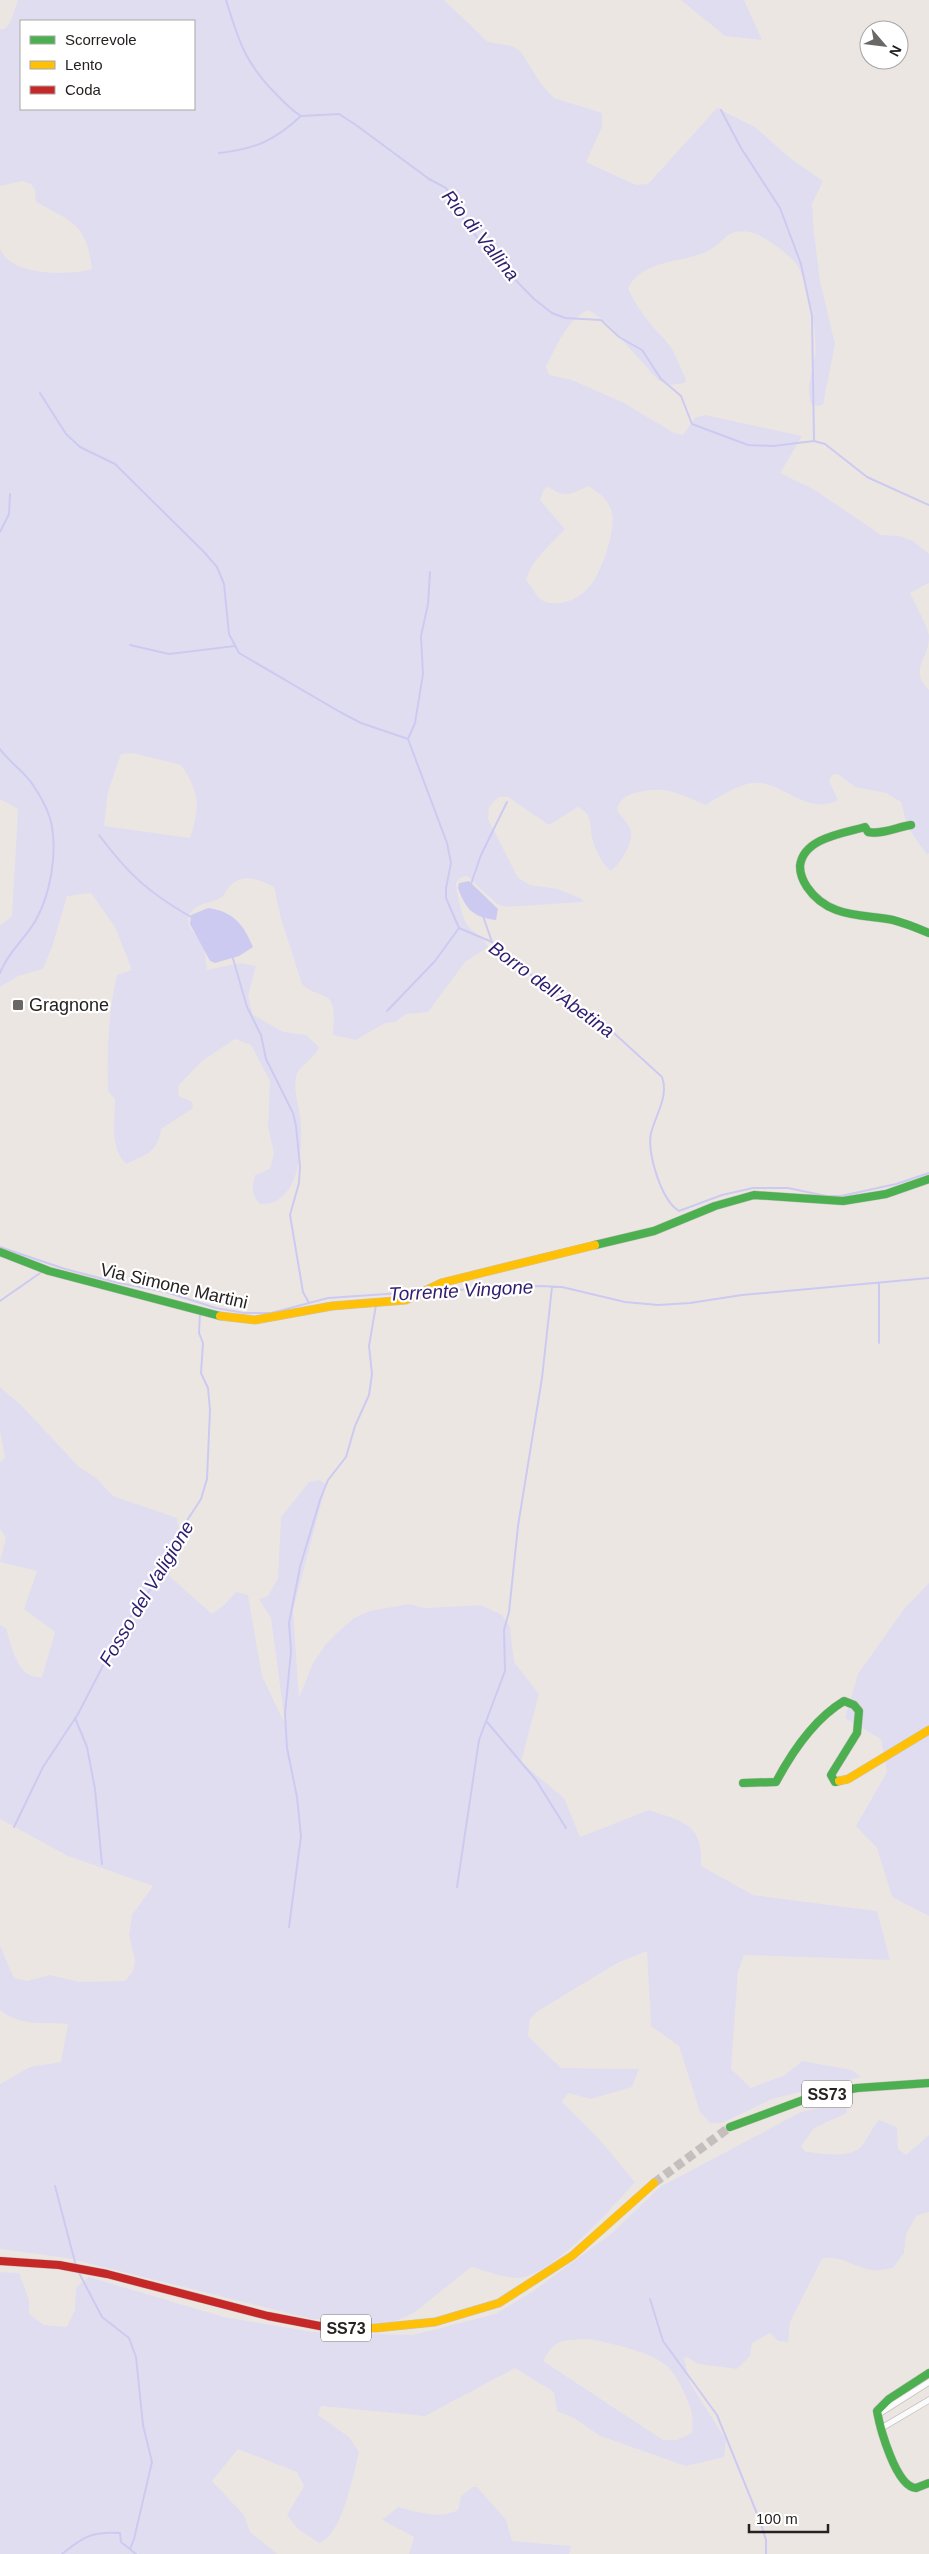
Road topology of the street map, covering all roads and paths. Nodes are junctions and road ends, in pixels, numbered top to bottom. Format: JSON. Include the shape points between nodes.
{"nodes":[{"id":1,"x":911,"y":824,"type":"dead end"},
{"id":2,"x":929,"y":934,"type":"edge"},
{"id":3,"x":929,"y":1179,"type":"edge"},
{"id":4,"x":0,"y":1252,"type":"edge"},
{"id":5,"x":929,"y":1730,"type":"edge"},
{"id":6,"x":743,"y":1783,"type":"dead end"},
{"id":7,"x":929,"y":2083,"type":"edge"},
{"id":8,"x":730,"y":2127,"type":"tunnel mouth"},
{"id":9,"x":654,"y":2183,"type":"tunnel mouth"},
{"id":10,"x":0,"y":2261,"type":"edge"},
{"id":11,"x":929,"y":2373,"type":"edge"},
{"id":12,"x":929,"y":2382,"type":"edge"},
{"id":13,"x":929,"y":2400,"type":"edge"},
{"id":14,"x":877,"y":2415,"type":"junction"},
{"id":15,"x":880,"y":2429,"type":"junction"},
{"id":16,"x":929,"y":2483,"type":"edge"}],
"edges":[{"from":1,"to":2,"type":"street","via":[[878,834],[868,832],[865,827],[815,842],[802,857],[800,867],[804,883],[813,896],[844,914],[915,926]]},
{"from":3,"to":4,"type":"street","name":"Via Simone Martini","via":[[886,1194],[843,1201],[754,1195],[715,1206],[654,1232],[441,1283],[406,1300],[332,1306],[255,1320],[222,1316],[45,1270]]},
{"from":5,"to":6,"type":"street","via":[[848,1779],[836,1782],[832,1775],[857,1734],[859,1721],[859,1711],[844,1701],[829,1710],[787,1762],[776,1782]]},
{"from":7,"to":8,"type":"street","number":"SS73","via":[[867,2087],[815,2096],[769,2110]]},
{"from":9,"to":10,"type":"street","number":"SS73","via":[[556,2267],[499,2303],[435,2322],[376,2328],[328,2328],[58,2264]]},
{"from":11,"to":14,"type":"street","via":[[889,2399]]},
{"from":12,"to":14,"type":"street"},
{"from":13,"to":15,"type":"street"},
{"from":14,"to":15,"type":"street"},
{"from":15,"to":16,"type":"street","via":[[909,2487],[916,2489]]}]}
